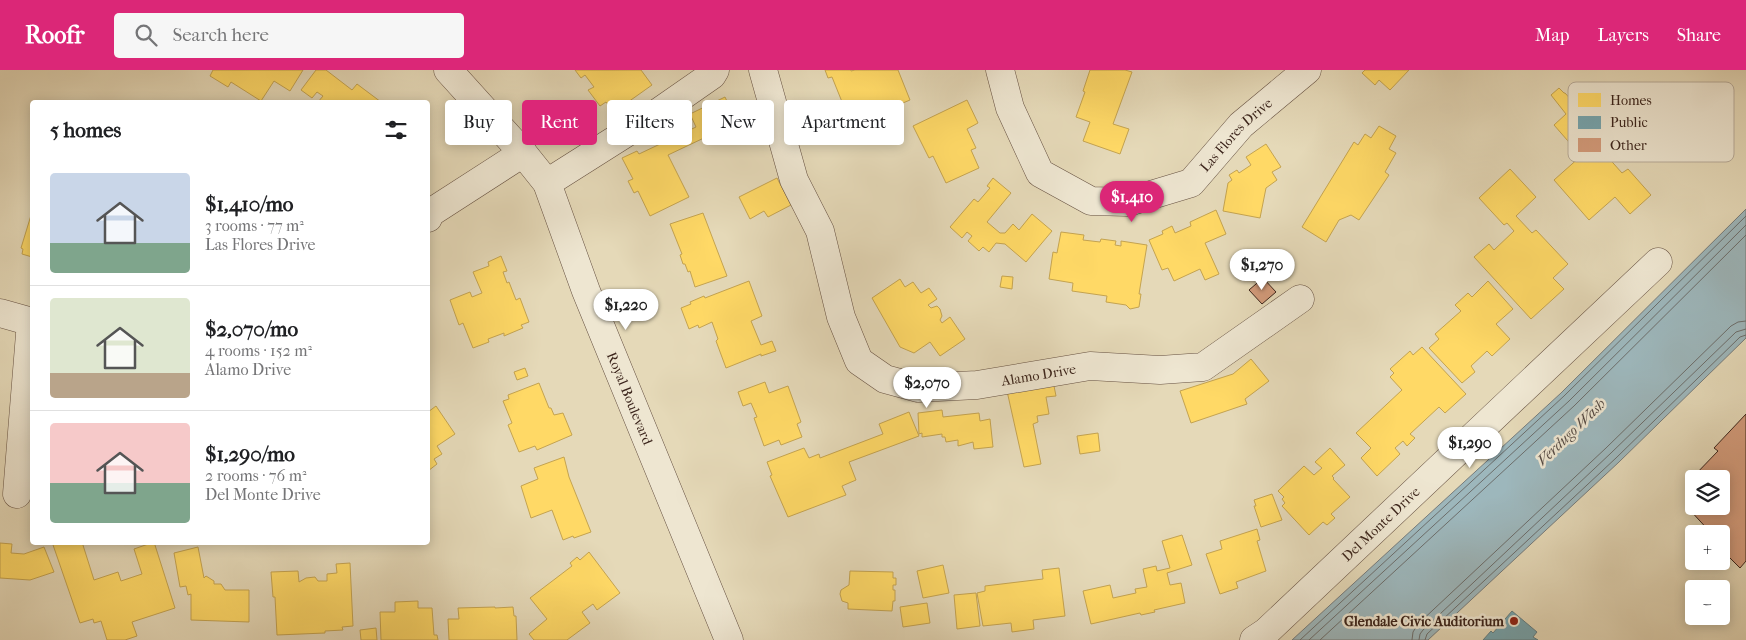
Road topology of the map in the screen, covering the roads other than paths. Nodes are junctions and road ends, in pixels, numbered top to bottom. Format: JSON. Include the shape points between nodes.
{"nodes":[{"id":1,"x":448,"y":70,"type":"edge"},
{"id":2,"x":715,"y":70,"type":"edge"},
{"id":3,"x":764,"y":70,"type":"edge"},
{"id":4,"x":1000,"y":70,"type":"edge"},
{"id":5,"x":1307,"y":70,"type":"edge"},
{"id":6,"x":523,"y":153,"type":"junction"},
{"id":7,"x":547,"y":183,"type":"junction"},
{"id":8,"x":430,"y":213,"type":"edge"},
{"id":9,"x":1658,"y":262,"type":"dead end"},
{"id":10,"x":1300,"y":299,"type":"dead end"},
{"id":11,"x":0,"y":313,"type":"edge"},
{"id":12,"x":30,"y":321,"type":"edge"},
{"id":13,"x":30,"y":345,"type":"edge"},
{"id":14,"x":17,"y":494,"type":"edge"},
{"id":15,"x":729,"y":640,"type":"edge"},
{"id":16,"x":1254,"y":640,"type":"edge"}],
"edges":[{"from":1,"to":6,"type":"street","name":"Royal Boulevard"},
{"from":2,"to":7,"type":"street","via":[[656,114]]},
{"from":3,"to":10,"type":"street","name":"Alamo Drive","via":[[794,180],[820,231],[841,317],[859,361],[885,379],[918,388],[977,385],[1090,366],[1160,370],[1203,367]]},
{"from":4,"to":5,"type":"street","name":"Las Flores Drive","via":[[1010,108],[1040,173],[1091,201],[1128,202],[1190,183],[1241,125]]},
{"from":6,"to":7,"type":"street","name":"Royal Boulevard"},
{"from":6,"to":8,"type":"street"},
{"from":7,"to":15,"type":"street","name":"Royal Boulevard","via":[[586,291]]},
{"from":9,"to":16,"type":"street","name":"Del Monte Drive"},
{"from":11,"to":12,"type":"street"},
{"from":13,"to":14,"type":"street"}]}
